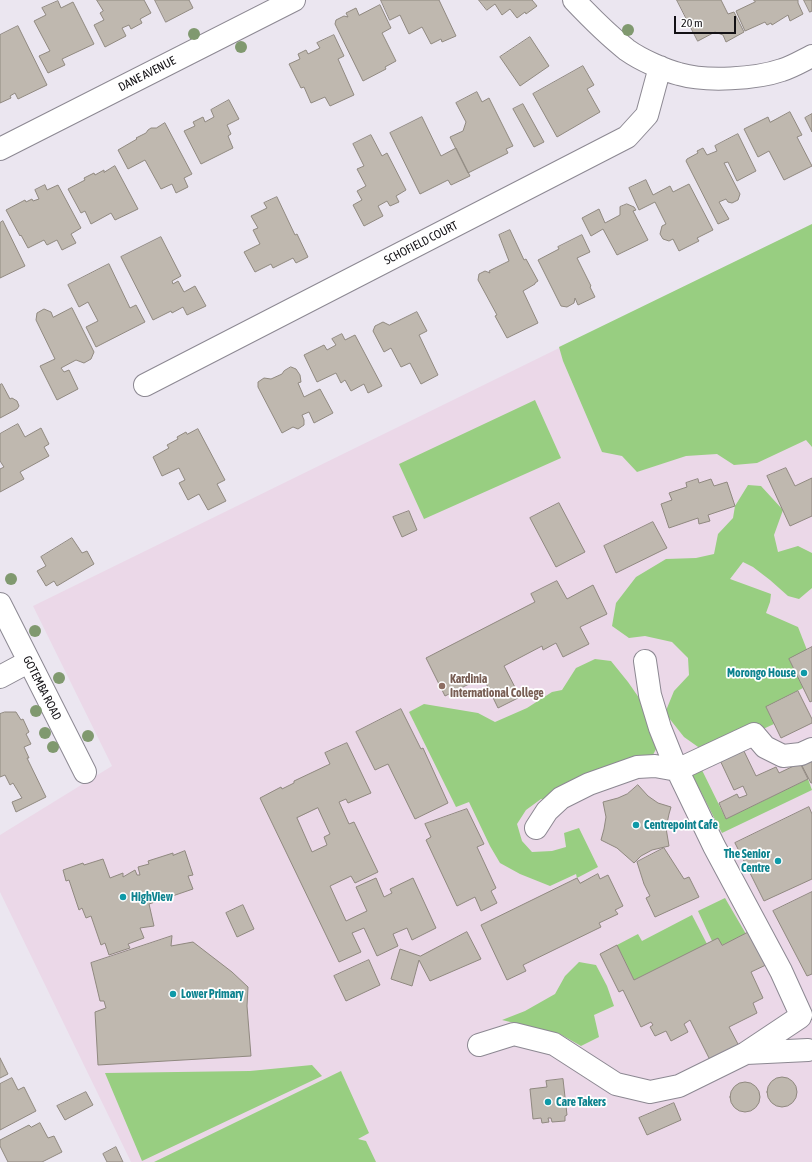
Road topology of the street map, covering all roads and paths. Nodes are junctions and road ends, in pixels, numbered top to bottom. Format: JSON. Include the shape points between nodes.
{"nodes":[{"id":1,"x":294,"y":0,"type":"edge"},
{"id":2,"x":574,"y":0,"type":"edge"},
{"id":3,"x":812,"y":56,"type":"edge"},
{"id":4,"x":660,"y":68,"type":"junction"},
{"id":5,"x":0,"y":149,"type":"edge"},
{"id":6,"x":144,"y":386,"type":"dead end"},
{"id":7,"x":0,"y":604,"type":"edge"},
{"id":8,"x":644,"y":661,"type":"dead end"},
{"id":9,"x":28,"y":662,"type":"junction"},
{"id":10,"x":0,"y":676,"type":"edge"},
{"id":11,"x":812,"y":749,"type":"edge"},
{"id":12,"x":677,"y":770,"type":"junction"},
{"id":13,"x":85,"y":772,"type":"dead end"},
{"id":14,"x":536,"y":828,"type":"dead end"},
{"id":15,"x":804,"y":1011,"type":"edge"},
{"id":16,"x":479,"y":1045,"type":"dead end"},
{"id":17,"x":810,"y":1052,"type":"edge"},
{"id":18,"x":746,"y":1053,"type":"junction"}],
"edges":[{"from":1,"to":5,"type":"street","name":"DANE AVENUE"},
{"from":2,"to":4,"type":"street","via":[[600,27],[629,51]]},
{"from":3,"to":4,"type":"street","via":[[782,70],[749,77],[706,78],[680,75]]},
{"from":4,"to":6,"type":"street","name":"SCHOFIELD COURT","via":[[647,115],[627,137]]},
{"from":7,"to":9,"type":"street","name":"GOTEMBA ROAD"},
{"from":8,"to":12,"type":"street","via":[[650,695]]},
{"from":9,"to":10,"type":"street"},
{"from":9,"to":13,"type":"street","name":"GOTEMBA ROAD"},
{"from":11,"to":12,"type":"street","via":[[801,754],[784,756],[765,747],[754,734]]},
{"from":12,"to":14,"type":"street","via":[[655,766],[636,767],[589,784],[561,798],[547,811]]},
{"from":12,"to":15,"type":"street","via":[[714,846]]},
{"from":15,"to":17,"type":"street","via":[[798,1029],[804,1046]]},
{"from":15,"to":18,"type":"street"},
{"from":16,"to":18,"type":"street","via":[[514,1034],[554,1044],[616,1084],[650,1092],[679,1086]]},
{"from":17,"to":18,"type":"street"}]}
